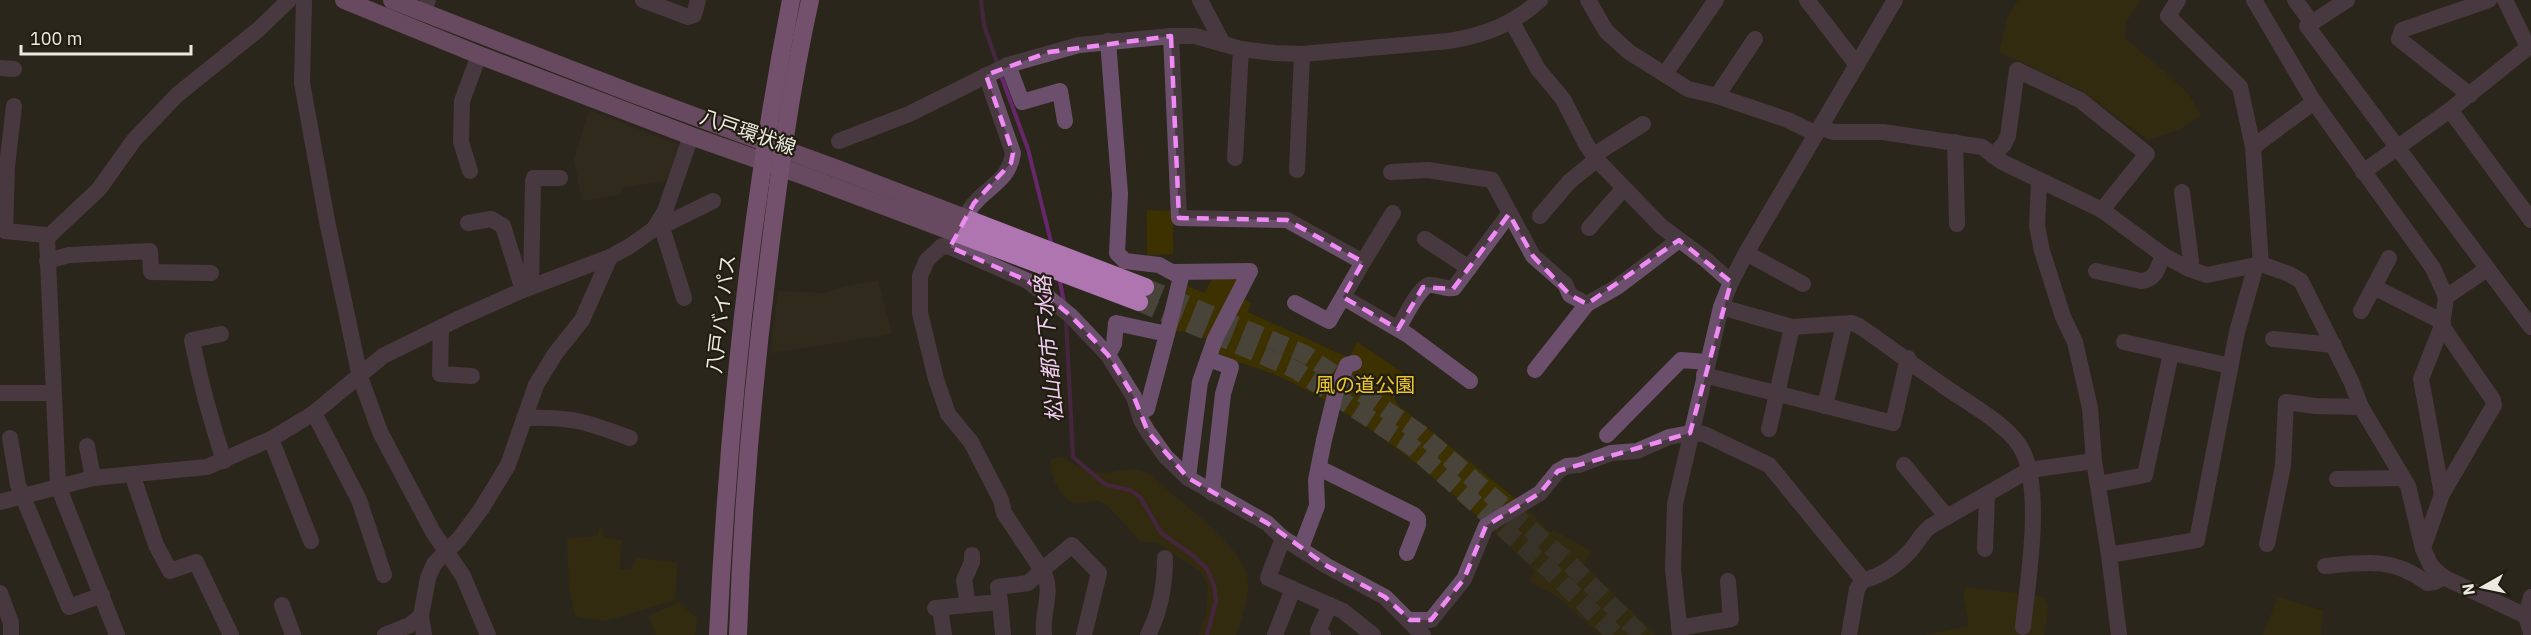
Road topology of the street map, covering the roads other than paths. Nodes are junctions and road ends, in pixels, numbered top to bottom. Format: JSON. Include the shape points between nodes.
{"nodes":[{"id":1,"x":289,"y":0,"type":"edge"},
{"id":2,"x":303,"y":0,"type":"edge"},
{"id":3,"x":344,"y":0,"type":"edge"},
{"id":4,"x":392,"y":0,"type":"edge"},
{"id":5,"x":643,"y":0,"type":"edge"},
{"id":6,"x":698,"y":0,"type":"edge"},
{"id":7,"x":791,"y":0,"type":"edge"},
{"id":8,"x":810,"y":0,"type":"edge"},
{"id":9,"x":1200,"y":0,"type":"edge"},
{"id":10,"x":1540,"y":0,"type":"edge"},
{"id":11,"x":1588,"y":0,"type":"edge"},
{"id":12,"x":1716,"y":0,"type":"edge"},
{"id":13,"x":1807,"y":0,"type":"edge"},
{"id":14,"x":1895,"y":0,"type":"edge"},
{"id":15,"x":2178,"y":0,"type":"edge"},
{"id":16,"x":2254,"y":0,"type":"edge"},
{"id":17,"x":2295,"y":0,"type":"edge"},
{"id":18,"x":2347,"y":0,"type":"edge"},
{"id":19,"x":2489,"y":0,"type":"edge"},
{"id":20,"x":2505,"y":0,"type":"edge"},
{"id":21,"x":426,"y":6,"type":"edge"},
{"id":22,"x":1512,"y":22,"type":"junction"},
{"id":23,"x":2312,"y":23,"type":"junction"},
{"id":24,"x":1171,"y":36,"type":"junction"},
{"id":25,"x":1755,"y":39,"type":"dead end"},
{"id":26,"x":1108,"y":41,"type":"junction"},
{"id":27,"x":1223,"y":44,"type":"junction"},
{"id":28,"x":2530,"y":46,"type":"edge"},
{"id":29,"x":1241,"y":49,"type":"junction"},
{"id":30,"x":1302,"y":54,"type":"junction"},
{"id":31,"x":479,"y":55,"type":"junction"},
{"id":32,"x":1008,"y":65,"type":"junction"},
{"id":33,"x":1857,"y":65,"type":"junction"},
{"id":34,"x":1665,"y":74,"type":"junction"},
{"id":35,"x":986,"y":75,"type":"junction"},
{"id":36,"x":2470,"y":95,"type":"junction"},
{"id":37,"x":1717,"y":96,"type":"junction"},
{"id":38,"x":2314,"y":102,"type":"junction"},
{"id":39,"x":14,"y":106,"type":"dead end"},
{"id":40,"x":2450,"y":110,"type":"junction"},
{"id":41,"x":1065,"y":121,"type":"dead end"},
{"id":42,"x":1643,"y":124,"type":"dead end"},
{"id":43,"x":1818,"y":130,"type":"junction"},
{"id":44,"x":691,"y":136,"type":"junction"},
{"id":45,"x":839,"y":141,"type":"dead end"},
{"id":46,"x":1955,"y":142,"type":"junction"},
{"id":47,"x":773,"y":146,"type":"junction"},
{"id":48,"x":2253,"y":147,"type":"junction"},
{"id":49,"x":2397,"y":148,"type":"junction"},
{"id":50,"x":1993,"y":156,"type":"junction"},
{"id":51,"x":1595,"y":157,"type":"junction"},
{"id":52,"x":1235,"y":158,"type":"dead end"},
{"id":53,"x":762,"y":162,"type":"junction"},
{"id":54,"x":779,"y":168,"type":"junction"},
{"id":55,"x":1297,"y":170,"type":"dead end"},
{"id":56,"x":470,"y":171,"type":"dead end"},
{"id":57,"x":1391,"y":172,"type":"dead end"},
{"id":58,"x":2363,"y":172,"type":"junction"},
{"id":59,"x":560,"y":178,"type":"dead end"},
{"id":60,"x":2039,"y":181,"type":"junction"},
{"id":61,"x":1624,"y":188,"type":"junction"},
{"id":62,"x":2182,"y":192,"type":"dead end"},
{"id":63,"x":713,"y":201,"type":"dead end"},
{"id":64,"x":2102,"y":210,"type":"junction"},
{"id":65,"x":1393,"y":213,"type":"dead end"},
{"id":66,"x":1509,"y":214,"type":"junction"},
{"id":67,"x":1540,"y":216,"type":"dead end"},
{"id":68,"x":2531,"y":220,"type":"edge"},
{"id":69,"x":468,"y":223,"type":"dead end"},
{"id":70,"x":661,"y":224,"type":"junction"},
{"id":71,"x":1957,"y":224,"type":"dead end"},
{"id":72,"x":1589,"y":228,"type":"dead end"},
{"id":73,"x":957,"y":233,"type":"junction"},
{"id":74,"x":46,"y":238,"type":"junction"},
{"id":75,"x":1425,"y":238,"type":"dead end"},
{"id":76,"x":1679,"y":240,"type":"junction"},
{"id":77,"x":1746,"y":253,"type":"junction"},
{"id":78,"x":2163,"y":255,"type":"junction"},
{"id":79,"x":610,"y":257,"type":"junction"},
{"id":80,"x":2389,"y":258,"type":"dead end"},
{"id":81,"x":47,"y":261,"type":"junction"},
{"id":82,"x":1363,"y":262,"type":"junction"},
{"id":83,"x":2259,"y":265,"type":"junction"},
{"id":84,"x":1468,"y":268,"type":"junction"},
{"id":85,"x":2189,"y":269,"type":"junction"},
{"id":86,"x":2487,"y":269,"type":"junction"},
{"id":87,"x":2096,"y":271,"type":"dead end"},
{"id":88,"x":1175,"y":272,"type":"junction"},
{"id":89,"x":211,"y":273,"type":"dead end"},
{"id":90,"x":1731,"y":282,"type":"junction"},
{"id":91,"x":1803,"y":284,"type":"dead end"},
{"id":92,"x":2374,"y":287,"type":"junction"},
{"id":93,"x":527,"y":288,"type":"junction"},
{"id":94,"x":1142,"y":295,"type":"tunnel mouth"},
{"id":95,"x":1343,"y":297,"type":"junction"},
{"id":96,"x":2446,"y":297,"type":"junction"},
{"id":97,"x":684,"y":298,"type":"dead end"},
{"id":98,"x":1295,"y":303,"type":"dead end"},
{"id":99,"x":1587,"y":304,"type":"junction"},
{"id":100,"x":1721,"y":307,"type":"junction"},
{"id":101,"x":2361,"y":311,"type":"dead end"},
{"id":102,"x":2443,"y":324,"type":"junction"},
{"id":103,"x":1845,"y":325,"type":"junction"},
{"id":104,"x":1792,"y":327,"type":"junction"},
{"id":105,"x":2531,"y":327,"type":"edge"},
{"id":106,"x":441,"y":328,"type":"junction"},
{"id":107,"x":1398,"y":329,"type":"junction"},
{"id":108,"x":221,"y":334,"type":"dead end"},
{"id":109,"x":1167,"y":334,"type":"junction"},
{"id":110,"x":2273,"y":339,"type":"dead end"},
{"id":111,"x":2124,"y":342,"type":"dead end"},
{"id":112,"x":2334,"y":345,"type":"junction"},
{"id":113,"x":2171,"y":352,"type":"junction"},
{"id":114,"x":1108,"y":355,"type":"junction"},
{"id":115,"x":1908,"y":358,"type":"junction"},
{"id":116,"x":1208,"y":359,"type":"junction"},
{"id":117,"x":1354,"y":363,"type":"dead end"},
{"id":118,"x":2230,"y":366,"type":"junction"},
{"id":119,"x":1706,"y":368,"type":"junction"},
{"id":120,"x":1535,"y":370,"type":"dead end"},
{"id":121,"x":472,"y":376,"type":"dead end"},
{"id":122,"x":360,"y":377,"type":"junction"},
{"id":123,"x":1470,"y":381,"type":"dead end"},
{"id":124,"x":0,"y":393,"type":"edge"},
{"id":125,"x":52,"y":393,"type":"junction"},
{"id":126,"x":1778,"y":393,"type":"junction"},
{"id":127,"x":1826,"y":406,"type":"junction"},
{"id":128,"x":2361,"y":407,"type":"junction"},
{"id":129,"x":1148,"y":409,"type":"dead end"},
{"id":130,"x":315,"y":413,"type":"junction"},
{"id":131,"x":524,"y":418,"type":"junction"},
{"id":132,"x":1769,"y":429,"type":"dead end"},
{"id":133,"x":1690,"y":433,"type":"junction"},
{"id":134,"x":1607,"y":435,"type":"dead end"},
{"id":135,"x":10,"y":438,"type":"dead end"},
{"id":136,"x":630,"y":438,"type":"dead end"},
{"id":137,"x":271,"y":439,"type":"junction"},
{"id":138,"x":87,"y":446,"type":"dead end"},
{"id":139,"x":224,"y":461,"type":"junction"},
{"id":140,"x":2094,"y":461,"type":"junction"},
{"id":141,"x":1905,"y":465,"type":"dead end"},
{"id":142,"x":1319,"y":468,"type":"junction"},
{"id":143,"x":2029,"y":470,"type":"junction"},
{"id":144,"x":132,"y":474,"type":"junction"},
{"id":145,"x":93,"y":478,"type":"junction"},
{"id":146,"x":1188,"y":478,"type":"junction"},
{"id":147,"x":2403,"y":478,"type":"junction"},
{"id":148,"x":2337,"y":479,"type":"dead end"},
{"id":149,"x":2098,"y":484,"type":"junction"},
{"id":150,"x":58,"y":486,"type":"junction"},
{"id":151,"x":1212,"y":493,"type":"junction"},
{"id":152,"x":2442,"y":494,"type":"junction"},
{"id":153,"x":1987,"y":495,"type":"junction"},
{"id":154,"x":22,"y":496,"type":"junction"},
{"id":155,"x":0,"y":502,"type":"edge"},
{"id":156,"x":1947,"y":517,"type":"junction"},
{"id":157,"x":1283,"y":538,"type":"junction"},
{"id":158,"x":311,"y":541,"type":"dead end"},
{"id":159,"x":2267,"y":544,"type":"dead end"},
{"id":160,"x":1301,"y":548,"type":"junction"},
{"id":161,"x":1985,"y":549,"type":"dead end"},
{"id":162,"x":2423,"y":549,"type":"junction"},
{"id":163,"x":447,"y":550,"type":"junction"},
{"id":164,"x":1407,"y":552,"type":"dead end"},
{"id":165,"x":972,"y":555,"type":"dead end"},
{"id":166,"x":2109,"y":555,"type":"junction"},
{"id":167,"x":1164,"y":558,"type":"dead end"},
{"id":168,"x":2325,"y":566,"type":"dead end"},
{"id":169,"x":1042,"y":570,"type":"junction"},
{"id":170,"x":384,"y":575,"type":"dead end"},
{"id":171,"x":2443,"y":577,"type":"junction"},
{"id":172,"x":1863,"y":580,"type":"junction"},
{"id":173,"x":1728,"y":581,"type":"dead end"},
{"id":174,"x":1293,"y":589,"type":"junction"},
{"id":175,"x":0,"y":593,"type":"edge"},
{"id":176,"x":102,"y":595,"type":"junction"},
{"id":177,"x":2531,"y":597,"type":"edge"},
{"id":178,"x":1000,"y":602,"type":"junction"},
{"id":179,"x":282,"y":605,"type":"dead end"},
{"id":180,"x":968,"y":605,"type":"junction"},
{"id":181,"x":1330,"y":605,"type":"junction"},
{"id":182,"x":421,"y":616,"type":"junction"},
{"id":183,"x":2526,"y":616,"type":"junction"},
{"id":184,"x":1410,"y":620,"type":"junction"},
{"id":185,"x":2023,"y":627,"type":"dead end"},
{"id":186,"x":1679,"y":632,"type":"edge"},
{"id":187,"x":2531,"y":633,"type":"edge"},
{"id":188,"x":12,"y":635,"type":"edge"},
{"id":189,"x":117,"y":635,"type":"edge"},
{"id":190,"x":231,"y":635,"type":"edge"},
{"id":191,"x":293,"y":635,"type":"edge"},
{"id":192,"x":385,"y":635,"type":"edge"},
{"id":193,"x":424,"y":635,"type":"edge"},
{"id":194,"x":488,"y":635,"type":"edge"},
{"id":195,"x":718,"y":635,"type":"edge"},
{"id":196,"x":738,"y":635,"type":"edge"},
{"id":197,"x":944,"y":635,"type":"edge"},
{"id":198,"x":1004,"y":635,"type":"edge"},
{"id":199,"x":1044,"y":635,"type":"edge"},
{"id":200,"x":1084,"y":635,"type":"edge"},
{"id":201,"x":1148,"y":635,"type":"edge"},
{"id":202,"x":1275,"y":635,"type":"edge"},
{"id":203,"x":1323,"y":635,"type":"edge"},
{"id":204,"x":1374,"y":635,"type":"edge"},
{"id":205,"x":1423,"y":635,"type":"edge"},
{"id":206,"x":1849,"y":635,"type":"edge"},
{"id":207,"x":2119,"y":635,"type":"edge"}],
"edges":[{"from":1,"to":74,"type":"street","via":[[177,95],[134,140],[99,189]]},
{"from":2,"to":122,"type":"street","via":[[302,83]]},
{"from":3,"to":31,"type":"main road","name":"八戸環状線"},
{"from":4,"to":21,"type":"main road","name":"八戸環状線"},
{"from":5,"to":6,"type":"street","via":[[688,17],[694,15]]},
{"from":7,"to":47,"type":"highway","name":"八戸バイパス"},
{"from":8,"to":47,"type":"highway","name":"八戸バイパス"},
{"from":9,"to":27,"type":"street"},
{"from":10,"to":22,"type":"street"},
{"from":11,"to":34,"type":"street","via":[[1606,32]]},
{"from":12,"to":34,"type":"street"},
{"from":13,"to":33,"type":"street"},
{"from":14,"to":33,"type":"street"},
{"from":15,"to":48,"type":"street","via":[[2168,16],[2240,87]]},
{"from":16,"to":38,"type":"street"},
{"from":17,"to":23,"type":"street"},
{"from":18,"to":23,"type":"street"},
{"from":19,"to":36,"type":"street","via":[[2402,30],[2399,39]]},
{"from":20,"to":28,"type":"street"},
{"from":21,"to":47,"type":"main road","name":"八戸環状線"},
{"from":22,"to":30,"type":"street","via":[[1449,41]]},
{"from":22,"to":51,"type":"street","via":[[1538,69],[1563,99]]},
{"from":23,"to":49,"type":"street","via":[[2307,26]]},
{"from":24,"to":26,"type":"street"},
{"from":24,"to":27,"type":"street","via":[[1195,36]]},
{"from":24,"to":82,"type":"street","via":[[1179,218],[1287,220]]},
{"from":25,"to":37,"type":"street"},
{"from":26,"to":32,"type":"street"},
{"from":26,"to":88,"type":"street","via":[[1120,194],[1117,253],[1125,261],[1158,265]]},
{"from":27,"to":29,"type":"street"},
{"from":28,"to":36,"type":"street"},
{"from":29,"to":30,"type":"street"},
{"from":29,"to":52,"type":"street"},
{"from":30,"to":55,"type":"street"},
{"from":31,"to":44,"type":"main road","name":"八戸環状線"},
{"from":31,"to":56,"type":"street","via":[[462,101],[461,142]]},
{"from":32,"to":35,"type":"street"},
{"from":32,"to":41,"type":"street","via":[[1022,102],[1060,90]]},
{"from":33,"to":43,"type":"street"},
{"from":34,"to":37,"type":"street","via":[[1688,89]]},
{"from":35,"to":45,"type":"street","via":[[909,114]]},
{"from":35,"to":73,"type":"street","via":[[1012,153],[1011,164],[1006,175],[974,203]]},
{"from":36,"to":40,"type":"street"},
{"from":37,"to":43,"type":"street"},
{"from":38,"to":48,"type":"street"},
{"from":38,"to":58,"type":"street"},
{"from":39,"to":74,"type":"street","via":[[7,166],[6,231]]},
{"from":40,"to":49,"type":"street"},
{"from":40,"to":68,"type":"street"},
{"from":42,"to":51,"type":"street"},
{"from":43,"to":46,"type":"street","via":[[1883,132]]},
{"from":43,"to":77,"type":"street"},
{"from":44,"to":53,"type":"main road","name":"八戸環状線"},
{"from":44,"to":70,"type":"street"},
{"from":46,"to":50,"type":"street","via":[[1982,147]]},
{"from":46,"to":71,"type":"street"},
{"from":47,"to":53,"type":"highway","name":"八戸バイパス"},
{"from":47,"to":54,"type":"highway","name":"八戸バイパス"},
{"from":47,"to":73,"type":"main road","name":"八戸環状線"},
{"from":48,"to":83,"type":"street"},
{"from":49,"to":58,"type":"street"},
{"from":49,"to":86,"type":"street"},
{"from":50,"to":60,"type":"street"},
{"from":50,"to":64,"type":"street","via":[[2008,136],[2017,70],[2080,100],[2147,154]]},
{"from":51,"to":61,"type":"street"},
{"from":51,"to":67,"type":"street"},
{"from":53,"to":54,"type":"main road","name":"八戸環状線"},
{"from":53,"to":195,"type":"highway","name":"八戸バイパス","via":[[738,357]]},
{"from":54,"to":73,"type":"main road","name":"八戸環状線"},
{"from":54,"to":196,"type":"highway","name":"八戸バイパス","via":[[753,388]]},
{"from":57,"to":66,"type":"street","via":[[1428,170],[1492,180]]},
{"from":58,"to":96,"type":"street","via":[[2433,268]]},
{"from":59,"to":93,"type":"street","via":[[532,181]]},
{"from":60,"to":64,"type":"street"},
{"from":60,"to":140,"type":"street","via":[[2037,226],[2050,280],[2080,360],[2090,408]]},
{"from":61,"to":72,"type":"street"},
{"from":61,"to":76,"type":"street"},
{"from":62,"to":85,"type":"street"},
{"from":63,"to":70,"type":"street"},
{"from":64,"to":78,"type":"street"},
{"from":65,"to":82,"type":"street"},
{"from":66,"to":84,"type":"street"},
{"from":66,"to":99,"type":"street","via":[[1533,256],[1565,284],[1570,295]]},
{"from":69,"to":93,"type":"street","via":[[491,219],[503,226]]},
{"from":70,"to":79,"type":"street"},
{"from":70,"to":97,"type":"street"},
{"from":73,"to":94,"type":"main road","name":"八戸環状線"},
{"from":73,"to":114,"type":"street","via":[[1028,281],[1071,316]]},
{"from":73,"to":169,"type":"street","via":[[927,260],[920,276],[920,313],[936,379],[948,414],[971,442],[1004,513]]},
{"from":74,"to":81,"type":"street"},
{"from":75,"to":84,"type":"street"},
{"from":76,"to":90,"type":"street"},
{"from":76,"to":99,"type":"street","via":[[1617,287]]},
{"from":77,"to":90,"type":"street"},
{"from":77,"to":91,"type":"street"},
{"from":78,"to":85,"type":"street"},
{"from":78,"to":87,"type":"street","via":[[2148,281]]},
{"from":79,"to":93,"type":"street"},
{"from":79,"to":131,"type":"street","via":[[582,320],[536,385]]},
{"from":80,"to":92,"type":"street"},
{"from":81,"to":89,"type":"street","via":[[69,255],[150,251],[151,272]]},
{"from":81,"to":125,"type":"street"},
{"from":82,"to":95,"type":"street"},
{"from":83,"to":85,"type":"street","via":[[2207,275]]},
{"from":83,"to":112,"type":"street","via":[[2301,281]]},
{"from":83,"to":118,"type":"street"},
{"from":84,"to":107,"type":"street","via":[[1454,288],[1423,287]]},
{"from":86,"to":96,"type":"street"},
{"from":86,"to":105,"type":"street"},
{"from":88,"to":109,"type":"street","via":[[1181,277]]},
{"from":88,"to":116,"type":"street","via":[[1250,271]]},
{"from":90,"to":100,"type":"street"},
{"from":92,"to":101,"type":"street"},
{"from":92,"to":102,"type":"street"},
{"from":93,"to":106,"type":"street"},
{"from":95,"to":98,"type":"street","via":[[1329,321]]},
{"from":95,"to":107,"type":"street"},
{"from":96,"to":102,"type":"street"},
{"from":99,"to":120,"type":"street"},
{"from":100,"to":104,"type":"street"},
{"from":100,"to":119,"type":"street"},
{"from":102,"to":152,"type":"street","via":[[2421,379]]},
{"from":102,"to":152,"type":"street","via":[[2494,405]]},
{"from":103,"to":104,"type":"street"},
{"from":103,"to":115,"type":"street","via":[[1859,326]]},
{"from":103,"to":127,"type":"street"},
{"from":104,"to":126,"type":"street"},
{"from":106,"to":121,"type":"street","via":[[440,374]]},
{"from":106,"to":122,"type":"street","via":[[383,356]]},
{"from":107,"to":123,"type":"street"},
{"from":108,"to":139,"type":"street","via":[[192,340]]},
{"from":109,"to":114,"type":"street","via":[[1116,323],[1114,344]]},
{"from":109,"to":129,"type":"street"},
{"from":110,"to":112,"type":"street"},
{"from":111,"to":113,"type":"street"},
{"from":112,"to":128,"type":"street"},
{"from":113,"to":118,"type":"street"},
{"from":113,"to":149,"type":"street","via":[[2145,475]]},
{"from":114,"to":146,"type":"street","via":[[1134,397],[1148,432]]},
{"from":115,"to":127,"type":"street","via":[[1893,423]]},
{"from":115,"to":143,"type":"street","via":[[2015,440]]},
{"from":116,"to":146,"type":"street","via":[[1200,382]]},
{"from":116,"to":151,"type":"street","via":[[1231,367],[1223,394]]},
{"from":117,"to":142,"type":"street","via":[[1347,365],[1336,391]]},
{"from":118,"to":166,"type":"street","via":[[2196,540]]},
{"from":119,"to":126,"type":"street"},
{"from":119,"to":133,"type":"street"},
{"from":119,"to":134,"type":"street","via":[[1681,360]]},
{"from":122,"to":130,"type":"street"},
{"from":122,"to":163,"type":"street","via":[[380,432]]},
{"from":124,"to":125,"type":"street"},
{"from":125,"to":150,"type":"street"},
{"from":126,"to":127,"type":"street"},
{"from":126,"to":132,"type":"street"},
{"from":128,"to":147,"type":"street"},
{"from":128,"to":159,"type":"street","via":[[2286,402],[2283,466]]},
{"from":130,"to":137,"type":"street"},
{"from":130,"to":170,"type":"street","via":[[359,500]]},
{"from":131,"to":136,"type":"street","via":[[576,419]]},
{"from":131,"to":163,"type":"street","via":[[508,465],[482,508]]},
{"from":133,"to":172,"type":"street","via":[[1704,434],[1769,465]]},
{"from":133,"to":184,"type":"street","via":[[1558,471],[1539,493],[1486,526],[1464,579],[1431,620]]},
{"from":133,"to":186,"type":"street","via":[[1672,537]]},
{"from":135,"to":154,"type":"street"},
{"from":137,"to":139,"type":"street"},
{"from":137,"to":158,"type":"street"},
{"from":138,"to":145,"type":"street"},
{"from":139,"to":144,"type":"street","via":[[207,467]]},
{"from":140,"to":143,"type":"street"},
{"from":140,"to":149,"type":"street"},
{"from":141,"to":156,"type":"street"},
{"from":142,"to":160,"type":"street","via":[[1317,506]]},
{"from":142,"to":164,"type":"street","via":[[1414,515],[1418,525]]},
{"from":143,"to":153,"type":"street"},
{"from":143,"to":185,"type":"street","via":[[2033,503]]},
{"from":144,"to":145,"type":"street"},
{"from":144,"to":190,"type":"street","via":[[156,545],[170,571],[196,562]]},
{"from":145,"to":150,"type":"street"},
{"from":146,"to":151,"type":"street"},
{"from":147,"to":148,"type":"street"},
{"from":147,"to":162,"type":"street"},
{"from":149,"to":166,"type":"street"},
{"from":150,"to":154,"type":"street"},
{"from":150,"to":176,"type":"street"},
{"from":151,"to":157,"type":"street","via":[[1267,523]]},
{"from":152,"to":162,"type":"street"},
{"from":153,"to":156,"type":"street"},
{"from":153,"to":161,"type":"street"},
{"from":154,"to":155,"type":"street"},
{"from":154,"to":176,"type":"street","via":[[69,607]]},
{"from":156,"to":172,"type":"street","via":[[1924,531],[1910,552],[1891,567]]},
{"from":157,"to":160,"type":"street"},
{"from":157,"to":174,"type":"street","via":[[1268,578]]},
{"from":160,"to":184,"type":"street","via":[[1385,597]]},
{"from":162,"to":171,"type":"street","via":[[2431,566]]},
{"from":163,"to":182,"type":"street","via":[[428,578]]},
{"from":163,"to":194,"type":"street","via":[[463,576]]},
{"from":165,"to":180,"type":"street","via":[[964,580]]},
{"from":166,"to":207,"type":"street"},
{"from":167,"to":201,"type":"street","via":[[1163,587]]},
{"from":168,"to":171,"type":"street","via":[[2369,561],[2413,572],[2427,583]]},
{"from":169,"to":178,"type":"street","via":[[1028,583],[998,587]]},
{"from":169,"to":199,"type":"street","via":[[1048,580]]},
{"from":169,"to":200,"type":"street","via":[[1072,545],[1099,573]]},
{"from":171,"to":183,"type":"street"},
{"from":172,"to":206,"type":"street","via":[[1857,589]]},
{"from":173,"to":186,"type":"street","via":[[1731,619]]},
{"from":174,"to":181,"type":"street"},
{"from":174,"to":202,"type":"street"},
{"from":175,"to":188,"type":"street"},
{"from":176,"to":189,"type":"street"},
{"from":177,"to":183,"type":"street"},
{"from":178,"to":180,"type":"street"},
{"from":178,"to":198,"type":"street"},
{"from":179,"to":191,"type":"street"},
{"from":180,"to":197,"type":"street","via":[[938,608]]},
{"from":181,"to":203,"type":"street","via":[[1318,630]]},
{"from":181,"to":204,"type":"street"},
{"from":182,"to":192,"type":"street"},
{"from":182,"to":193,"type":"street"},
{"from":183,"to":187,"type":"street"},
{"from":184,"to":205,"type":"street"}]}
